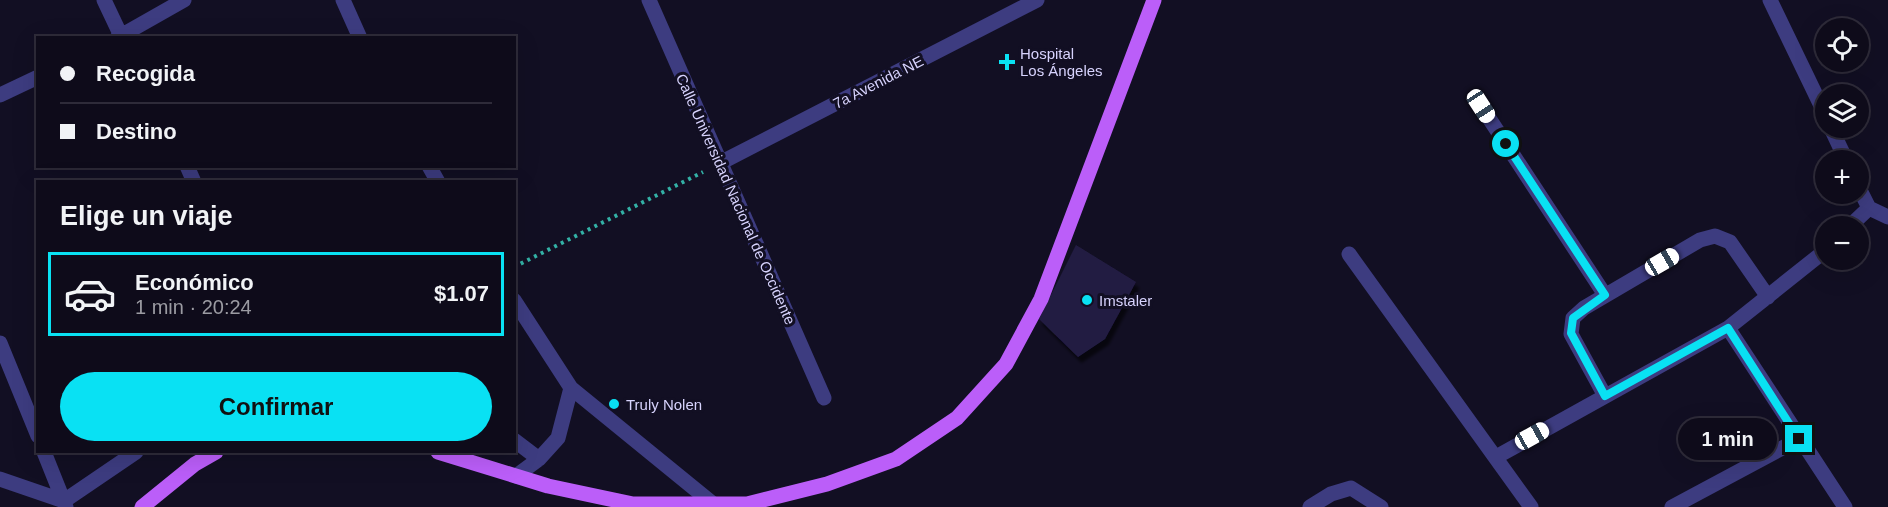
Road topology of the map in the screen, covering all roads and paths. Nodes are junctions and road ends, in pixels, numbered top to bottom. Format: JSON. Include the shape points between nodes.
{"nodes":[{"id":1,"x":104,"y":0,"type":"edge"},
{"id":2,"x":184,"y":0,"type":"edge"},
{"id":3,"x":343,"y":0,"type":"edge"},
{"id":4,"x":649,"y":0,"type":"edge"},
{"id":5,"x":1037,"y":0,"type":"edge"},
{"id":6,"x":1154,"y":0,"type":"edge"},
{"id":7,"x":1770,"y":0,"type":"edge"},
{"id":8,"x":120,"y":36,"type":"edge"},
{"id":9,"x":122,"y":36,"type":"edge"},
{"id":10,"x":359,"y":36,"type":"edge"},
{"id":11,"x":36,"y":78,"type":"edge"},
{"id":12,"x":1815,"y":93,"type":"edge"},
{"id":13,"x":0,"y":95,"type":"edge"},
{"id":14,"x":1481,"y":106,"type":"dead end"},
{"id":15,"x":720,"y":163,"type":"junction"},
{"id":16,"x":1867,"y":204,"type":"edge"},
{"id":17,"x":1869,"y":208,"type":"junction"},
{"id":18,"x":1861,"y":216,"type":"edge"},
{"id":19,"x":1888,"y":217,"type":"edge"},
{"id":20,"x":1349,"y":254,"type":"dead end"},
{"id":21,"x":1815,"y":259,"type":"edge"},
{"id":22,"x":516,"y":266,"type":"edge"},
{"id":23,"x":1605,"y":295,"type":"junction"},
{"id":24,"x":1768,"y":297,"type":"junction"},
{"id":25,"x":516,"y":303,"type":"edge"},
{"id":26,"x":1728,"y":328,"type":"junction"},
{"id":27,"x":0,"y":343,"type":"edge"},
{"id":28,"x":571,"y":388,"type":"junction"},
{"id":29,"x":1605,"y":396,"type":"junction"},
{"id":30,"x":824,"y":398,"type":"dead end"},
{"id":31,"x":36,"y":431,"type":"edge"},
{"id":32,"x":1799,"y":439,"type":"junction"},
{"id":33,"x":516,"y":442,"type":"edge"},
{"id":34,"x":44,"y":453,"type":"edge"},
{"id":35,"x":135,"y":453,"type":"edge"},
{"id":36,"x":214,"y":453,"type":"edge"},
{"id":37,"x":441,"y":453,"type":"edge"},
{"id":38,"x":1496,"y":457,"type":"junction"},
{"id":39,"x":539,"y":459,"type":"junction"},
{"id":40,"x":516,"y":476,"type":"junction"},
{"id":41,"x":0,"y":479,"type":"edge"},
{"id":42,"x":65,"y":504,"type":"edge"},
{"id":43,"x":714,"y":506,"type":"edge"},
{"id":44,"x":142,"y":507,"type":"edge"},
{"id":45,"x":1311,"y":507,"type":"edge"},
{"id":46,"x":1381,"y":507,"type":"edge"},
{"id":47,"x":1531,"y":507,"type":"edge"},
{"id":48,"x":1672,"y":507,"type":"edge"},
{"id":49,"x":1845,"y":507,"type":"edge"}],
"edges":[{"from":1,"to":8,"type":"street"},
{"from":2,"to":9,"type":"street"},
{"from":3,"to":10,"type":"street"},
{"from":4,"to":15,"type":"street","name":"Calle Universidad Nacional de Occidente"},
{"from":5,"to":15,"type":"street","name":"7a Avenida NE"},
{"from":6,"to":43,"type":"main road","via":[[1041,299],[1006,364],[957,418],[896,459],[827,484],[747,504]]},
{"from":7,"to":12,"type":"street"},
{"from":11,"to":13,"type":"street"},
{"from":14,"to":23,"type":"street"},
{"from":15,"to":22,"type":"path"},
{"from":15,"to":30,"type":"street","name":"Calle Universidad Nacional de Occidente"},
{"from":16,"to":17,"type":"street"},
{"from":17,"to":18,"type":"street"},
{"from":17,"to":19,"type":"street"},
{"from":20,"to":38,"type":"street"},
{"from":21,"to":24,"type":"street"},
{"from":23,"to":24,"type":"street","via":[[1700,240],[1715,237],[1730,242]]},
{"from":23,"to":29,"type":"street","via":[[1573,318],[1571,333]]},
{"from":24,"to":26,"type":"street"},
{"from":25,"to":28,"type":"street"},
{"from":26,"to":29,"type":"street"},
{"from":26,"to":32,"type":"street"},
{"from":27,"to":31,"type":"street"},
{"from":28,"to":39,"type":"street","via":[[558,438]]},
{"from":28,"to":43,"type":"street"},
{"from":29,"to":38,"type":"street"},
{"from":32,"to":48,"type":"street"},
{"from":32,"to":49,"type":"street"},
{"from":33,"to":39,"type":"street"},
{"from":34,"to":42,"type":"street"},
{"from":35,"to":42,"type":"street"},
{"from":36,"to":44,"type":"main road"},
{"from":37,"to":40,"type":"main road"},
{"from":38,"to":47,"type":"street"},
{"from":39,"to":40,"type":"street"},
{"from":40,"to":43,"type":"main road","via":[[633,504]]},
{"from":41,"to":42,"type":"street"},
{"from":45,"to":46,"type":"street","via":[[1331,494],[1352,488]]}]}
